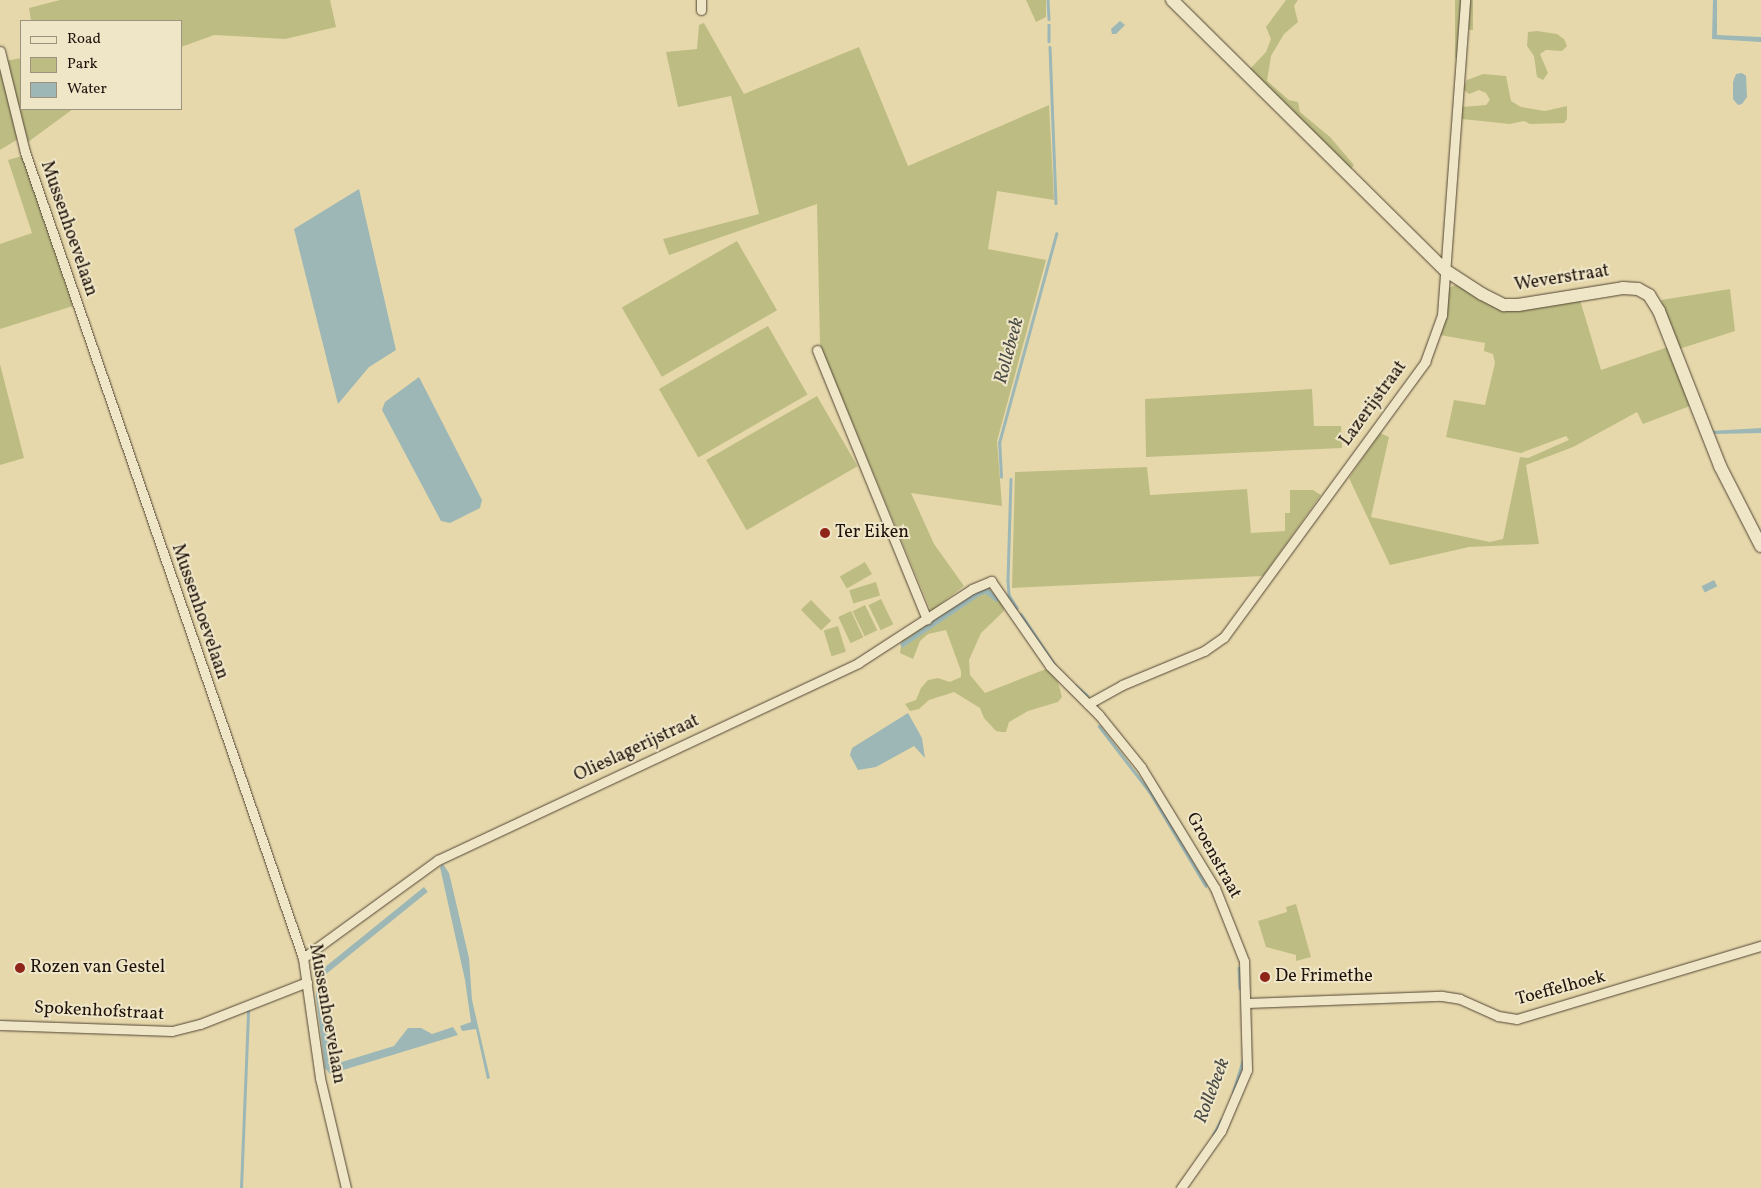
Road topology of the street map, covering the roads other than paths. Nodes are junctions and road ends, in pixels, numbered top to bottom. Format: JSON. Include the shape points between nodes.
{"nodes":[{"id":1,"x":701,"y":0,"type":"edge"},
{"id":2,"x":1172,"y":0,"type":"edge"},
{"id":3,"x":1465,"y":0,"type":"edge"},
{"id":4,"x":702,"y":10,"type":"dead end"},
{"id":5,"x":0,"y":51,"type":"edge"},
{"id":6,"x":1445,"y":270,"type":"junction"},
{"id":7,"x":817,"y":350,"type":"dead end"},
{"id":8,"x":1761,"y":546,"type":"edge"},
{"id":9,"x":991,"y":581,"type":"joint"},
{"id":10,"x":927,"y":619,"type":"junction"},
{"id":11,"x":1088,"y":704,"type":"junction"},
{"id":12,"x":1761,"y":946,"type":"edge"},
{"id":13,"x":303,"y":958,"type":"junction"},
{"id":14,"x":307,"y":982,"type":"junction"},
{"id":15,"x":1247,"y":1003,"type":"junction"},
{"id":16,"x":0,"y":1025,"type":"edge"},
{"id":17,"x":346,"y":1188,"type":"edge"},
{"id":18,"x":1182,"y":1188,"type":"edge"}],
"edges":[{"from":1,"to":4,"type":"street"},
{"from":2,"to":6,"type":"street","name":"Weverstraat"},
{"from":3,"to":6,"type":"street","name":"Lazerijstraat"},
{"from":5,"to":13,"type":"street","name":"Mussenhoevelaan","via":[[25,152]]},
{"from":6,"to":8,"type":"street","name":"Weverstraat","via":[[1504,305],[1518,306],[1623,288],[1638,289],[1649,295],[1659,311],[1720,466]]},
{"from":6,"to":11,"type":"street","name":"Lazerijstraat","via":[[1442,316],[1425,362],[1224,637],[1204,651],[1122,684]]},
{"from":7,"to":10,"type":"street"},
{"from":9,"to":10,"type":"street","name":"Olieslagerijstraat","via":[[972,589]]},
{"from":9,"to":11,"type":"street","name":"Groenstraat","via":[[1050,666]]},
{"from":10,"to":13,"type":"street","name":"Olieslagerijstraat","via":[[858,662],[438,860]]},
{"from":11,"to":15,"type":"street","name":"Groenstraat","via":[[1141,767],[1215,888],[1244,961]]},
{"from":12,"to":15,"type":"street","name":"Toeffelhoek","via":[[1517,1020],[1442,996]]},
{"from":13,"to":14,"type":"street","name":"Mussenhoevelaan"},
{"from":14,"to":16,"type":"street","name":"Spokenhofstraat","via":[[200,1024],[172,1031]]},
{"from":14,"to":17,"type":"street","name":"Mussenhoevelaan","via":[[320,1078]]},
{"from":15,"to":18,"type":"street","name":"Groenstraat","via":[[1247,1070],[1221,1131]]}]}
